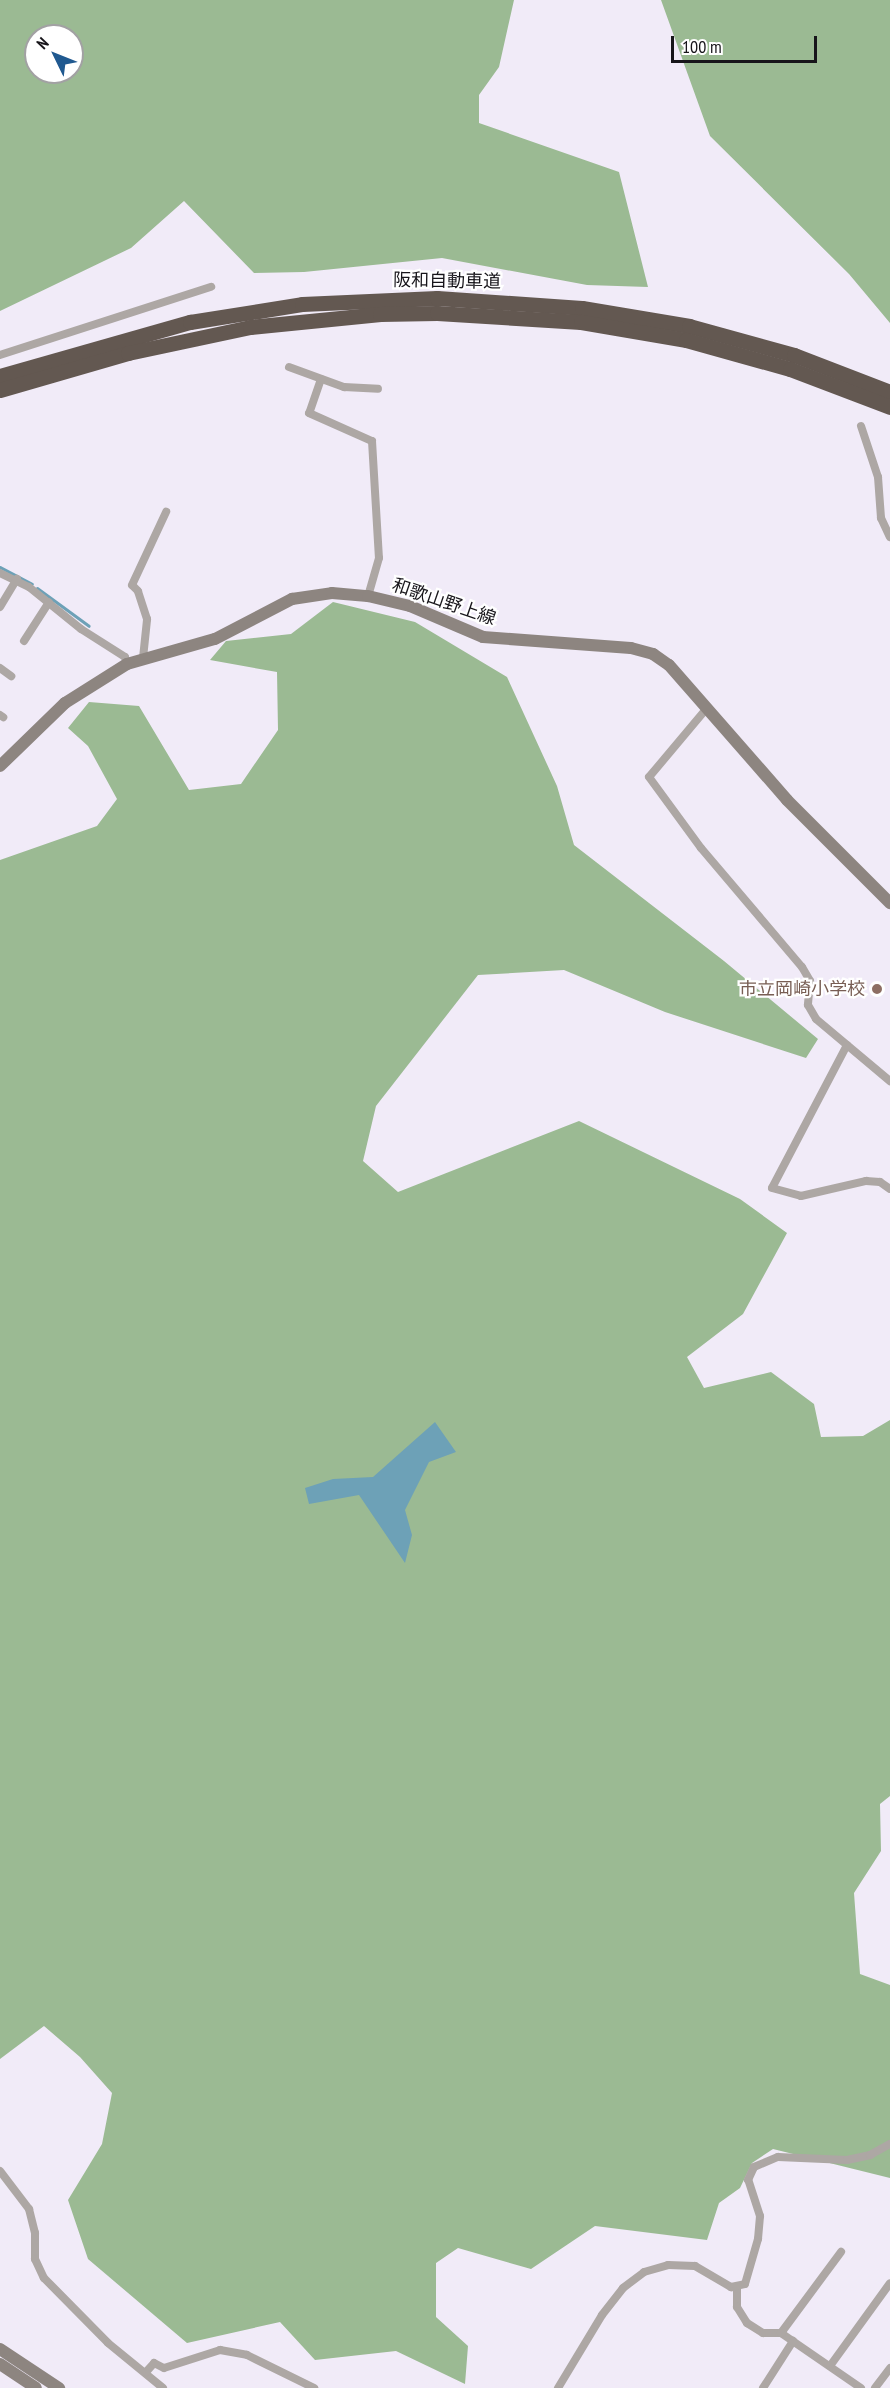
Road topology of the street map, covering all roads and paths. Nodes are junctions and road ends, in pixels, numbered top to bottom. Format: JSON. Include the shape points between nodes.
{"nodes":[{"id":1,"x":211,"y":287,"type":"dead end"},
{"id":2,"x":0,"y":355,"type":"edge"},
{"id":3,"x":289,"y":367,"type":"dead end"},
{"id":4,"x":0,"y":376,"type":"edge"},
{"id":5,"x":321,"y":379,"type":"junction"},
{"id":6,"x":378,"y":389,"type":"dead end"},
{"id":7,"x":0,"y":390,"type":"edge"},
{"id":8,"x":890,"y":392,"type":"edge"},
{"id":9,"x":890,"y":407,"type":"edge"},
{"id":10,"x":861,"y":426,"type":"dead end"},
{"id":11,"x":166,"y":512,"type":"dead end"},
{"id":12,"x":890,"y":537,"type":"edge"},
{"id":13,"x":0,"y":573,"type":"edge"},
{"id":14,"x":17,"y":579,"type":"junction"},
{"id":15,"x":368,"y":596,"type":"junction"},
{"id":16,"x":50,"y":602,"type":"junction"},
{"id":17,"x":0,"y":607,"type":"edge"},
{"id":18,"x":24,"y":641,"type":"dead end"},
{"id":19,"x":143,"y":658,"type":"junction"},
{"id":20,"x":128,"y":664,"type":"junction"},
{"id":21,"x":0,"y":668,"type":"edge"},
{"id":22,"x":11,"y":676,"type":"dead end"},
{"id":23,"x":707,"y":708,"type":"junction"},
{"id":24,"x":0,"y":766,"type":"edge"},
{"id":25,"x":890,"y":903,"type":"edge"},
{"id":26,"x":847,"y":1045,"type":"junction"},
{"id":27,"x":890,"y":1081,"type":"edge"},
{"id":28,"x":890,"y":1189,"type":"edge"},
{"id":29,"x":890,"y":2144,"type":"edge"},
{"id":30,"x":0,"y":2171,"type":"edge"},
{"id":31,"x":841,"y":2252,"type":"dead end"},
{"id":32,"x":890,"y":2283,"type":"edge"},
{"id":33,"x":737,"y":2288,"type":"junction"},
{"id":34,"x":781,"y":2333,"type":"junction"},
{"id":35,"x":793,"y":2341,"type":"junction"},
{"id":36,"x":0,"y":2349,"type":"edge"},
{"id":37,"x":0,"y":2364,"type":"edge"},
{"id":38,"x":830,"y":2366,"type":"junction"},
{"id":39,"x":890,"y":2368,"type":"edge"},
{"id":40,"x":146,"y":2372,"type":"junction"},
{"id":41,"x":36,"y":2388,"type":"edge"},
{"id":42,"x":59,"y":2388,"type":"edge"},
{"id":43,"x":163,"y":2388,"type":"edge"},
{"id":44,"x":314,"y":2388,"type":"edge"},
{"id":45,"x":558,"y":2388,"type":"edge"},
{"id":46,"x":763,"y":2388,"type":"edge"},
{"id":47,"x":861,"y":2388,"type":"edge"},
{"id":48,"x":875,"y":2388,"type":"edge"}],
"edges":[{"from":1,"to":2,"type":"street"},
{"from":3,"to":5,"type":"street"},
{"from":4,"to":8,"type":"highway","name":"阪和自動車道","via":[[124,338],[246,312],[302,304],[436,298],[582,308],[689,326],[794,355]]},
{"from":5,"to":6,"type":"street","via":[[353,389]]},
{"from":5,"to":15,"type":"street","via":[[309,413],[372,441],[378,558]]},
{"from":7,"to":9,"type":"highway","name":"阪和自動車道","via":[[128,353],[227,331],[305,320],[437,313],[581,322],[686,340],[789,369]]},
{"from":10,"to":12,"type":"street","via":[[878,477],[881,518]]},
{"from":11,"to":19,"type":"street","via":[[132,585],[138,591],[147,619]]},
{"from":13,"to":14,"type":"street"},
{"from":14,"to":16,"type":"street"},
{"from":14,"to":17,"type":"street"},
{"from":15,"to":19,"type":"main road","name":"和歌山野上線","via":[[332,593],[292,599],[215,639]]},
{"from":15,"to":23,"type":"main road","name":"和歌山野上線","via":[[410,606],[483,637],[631,648],[653,654],[669,665]]},
{"from":16,"to":18,"type":"street"},
{"from":16,"to":20,"type":"street"},
{"from":19,"to":20,"type":"main road","name":"和歌山野上線"},
{"from":20,"to":24,"type":"main road","name":"和歌山野上線","via":[[65,704]]},
{"from":21,"to":22,"type":"street"},
{"from":23,"to":25,"type":"main road","name":"和歌山野上線","via":[[787,800]]},
{"from":23,"to":26,"type":"street","via":[[649,777],[701,848],[802,967],[810,981],[808,1005],[816,1019]]},
{"from":26,"to":27,"type":"street"},
{"from":26,"to":28,"type":"street","via":[[772,1188],[801,1196],[866,1181],[880,1182]]},
{"from":29,"to":33,"type":"street","via":[[870,2155],[847,2160],[778,2157],[754,2167],[748,2180],[760,2216],[758,2239],[745,2284]]},
{"from":30,"to":40,"type":"street","via":[[29,2209],[35,2233],[35,2259],[44,2278],[108,2343]]},
{"from":31,"to":34,"type":"street"},
{"from":32,"to":38,"type":"street"},
{"from":33,"to":34,"type":"street","via":[[736,2307],[747,2323],[763,2333]]},
{"from":33,"to":45,"type":"street","via":[[695,2266],[668,2265],[644,2272],[623,2288],[602,2315]]},
{"from":34,"to":35,"type":"street"},
{"from":35,"to":38,"type":"street"},
{"from":35,"to":46,"type":"street"},
{"from":36,"to":42,"type":"main road"},
{"from":37,"to":41,"type":"main road"},
{"from":38,"to":47,"type":"street"},
{"from":39,"to":48,"type":"street"},
{"from":40,"to":43,"type":"street"},
{"from":40,"to":44,"type":"street","via":[[154,2363],[164,2368],[220,2350],[247,2355]]}]}
